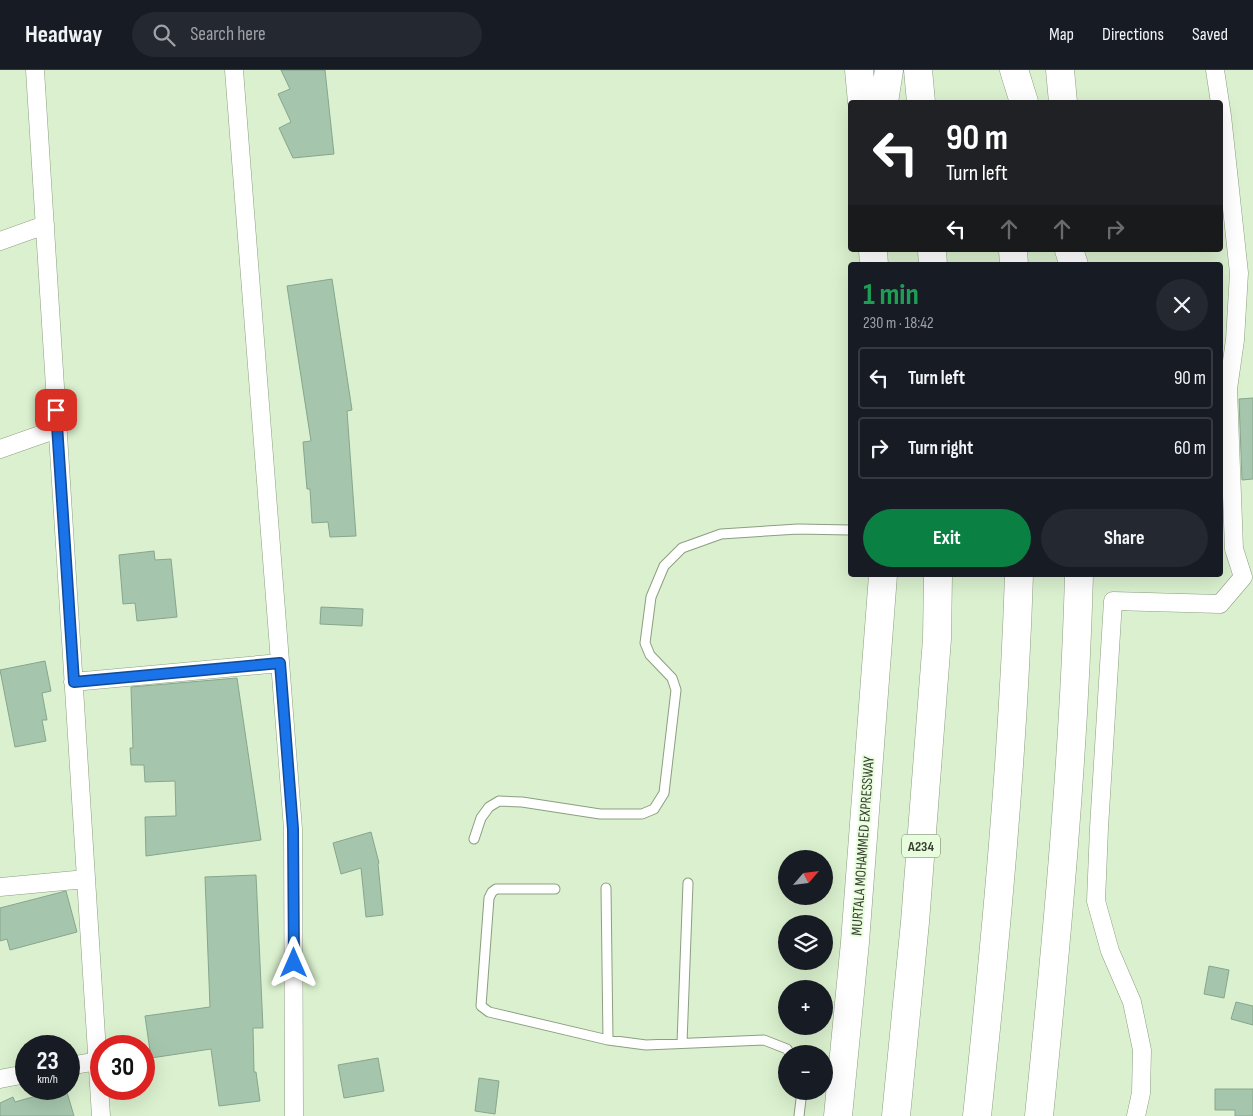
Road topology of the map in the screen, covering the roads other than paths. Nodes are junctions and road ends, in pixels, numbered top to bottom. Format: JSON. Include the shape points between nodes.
{"nodes":[{"id":1,"x":35,"y":70,"type":"edge"},
{"id":2,"x":234,"y":70,"type":"edge"},
{"id":3,"x":859,"y":70,"type":"edge"},
{"id":4,"x":889,"y":70,"type":"edge"},
{"id":5,"x":918,"y":70,"type":"edge"},
{"id":6,"x":1001,"y":70,"type":"edge"},
{"id":7,"x":1014,"y":70,"type":"edge"},
{"id":8,"x":1060,"y":70,"type":"edge"},
{"id":9,"x":1215,"y":70,"type":"edge"},
{"id":10,"x":862,"y":100,"type":"edge"},
{"id":11,"x":884,"y":100,"type":"edge"},
{"id":12,"x":921,"y":100,"type":"edge"},
{"id":13,"x":1004,"y":100,"type":"edge"},
{"id":14,"x":1023,"y":100,"type":"edge"},
{"id":15,"x":1063,"y":100,"type":"edge"},
{"id":16,"x":1220,"y":100,"type":"edge"},
{"id":17,"x":1223,"y":125,"type":"edge"},
{"id":18,"x":45,"y":225,"type":"junction"},
{"id":19,"x":0,"y":241,"type":"edge"},
{"id":20,"x":58,"y":429,"type":"junction"},
{"id":21,"x":0,"y":449,"type":"edge"},
{"id":22,"x":848,"y":530,"type":"edge"},
{"id":23,"x":883,"y":577,"type":"edge"},
{"id":24,"x":938,"y":577,"type":"edge"},
{"id":25,"x":1018,"y":577,"type":"edge"},
{"id":26,"x":1080,"y":577,"type":"edge"},
{"id":27,"x":1248,"y":578,"type":"edge"},
{"id":28,"x":280,"y":663,"type":"junction"},
{"id":29,"x":74,"y":682,"type":"junction"},
{"id":30,"x":474,"y":839,"type":"dead end"},
{"id":31,"x":86,"y":879,"type":"junction"},
{"id":32,"x":688,"y":883,"type":"dead end"},
{"id":33,"x":0,"y":887,"type":"edge"},
{"id":34,"x":606,"y":888,"type":"dead end"},
{"id":35,"x":555,"y":889,"type":"dead end"},
{"id":36,"x":96,"y":1035,"type":"edge"},
{"id":37,"x":608,"y":1040,"type":"junction"},
{"id":38,"x":682,"y":1043,"type":"junction"},
{"id":39,"x":778,"y":1045,"type":"edge"},
{"id":40,"x":15,"y":1077,"type":"edge"},
{"id":41,"x":0,"y":1080,"type":"edge"},
{"id":42,"x":100,"y":1100,"type":"edge"},
{"id":43,"x":801,"y":1100,"type":"edge"},
{"id":44,"x":101,"y":1116,"type":"edge"},
{"id":45,"x":294,"y":1116,"type":"edge"},
{"id":46,"x":799,"y":1116,"type":"edge"},
{"id":47,"x":838,"y":1116,"type":"edge"},
{"id":48,"x":896,"y":1116,"type":"edge"},
{"id":49,"x":977,"y":1116,"type":"edge"},
{"id":50,"x":1040,"y":1116,"type":"edge"},
{"id":51,"x":1136,"y":1116,"type":"edge"}],
"edges":[{"from":1,"to":18,"type":"street"},
{"from":2,"to":28,"type":"street"},
{"from":3,"to":10,"type":"highway"},
{"from":4,"to":11,"type":"highway"},
{"from":5,"to":12,"type":"highway"},
{"from":6,"to":13,"type":"highway"},
{"from":7,"to":14,"type":"highway"},
{"from":8,"to":15,"type":"highway"},
{"from":9,"to":16,"type":"street"},
{"from":17,"to":27,"type":"street","via":[[1239,273],[1228,389],[1234,549]]},
{"from":18,"to":19,"type":"street"},
{"from":18,"to":20,"type":"street"},
{"from":20,"to":21,"type":"street"},
{"from":20,"to":29,"type":"street"},
{"from":22,"to":30,"type":"lane","via":[[798,528],[721,534],[682,548],[664,566],[651,597],[645,642],[650,655],[672,678],[676,690],[664,793],[654,808],[642,814],[600,814],[499,801],[482,818]]},
{"from":23,"to":47,"type":"highway","name":"MURTALA MOHAMMED EXPRESSWAY","via":[[856,942]]},
{"from":24,"to":48,"type":"highway","number":"A234","via":[[936,649],[915,922]]},
{"from":25,"to":49,"type":"highway","via":[[1016,676]]},
{"from":26,"to":50,"type":"highway","via":[[1061,893]]},
{"from":27,"to":51,"type":"street","via":[[1220,604],[1113,601],[1096,901],[1110,951],[1132,1002],[1142,1050]]},
{"from":28,"to":29,"type":"street"},
{"from":28,"to":45,"type":"street","via":[[293,829]]},
{"from":29,"to":31,"type":"street"},
{"from":31,"to":33,"type":"street"},
{"from":31,"to":36,"type":"street"},
{"from":32,"to":38,"type":"lane"},
{"from":34,"to":37,"type":"lane"},
{"from":35,"to":37,"type":"lane","via":[[496,889],[492,892],[481,1006],[489,1012]]},
{"from":37,"to":38,"type":"lane","via":[[646,1045]]},
{"from":38,"to":39,"type":"lane","via":[[764,1040]]},
{"from":40,"to":41,"type":"street"},
{"from":42,"to":44,"type":"street"},
{"from":43,"to":46,"type":"lane"}]}
